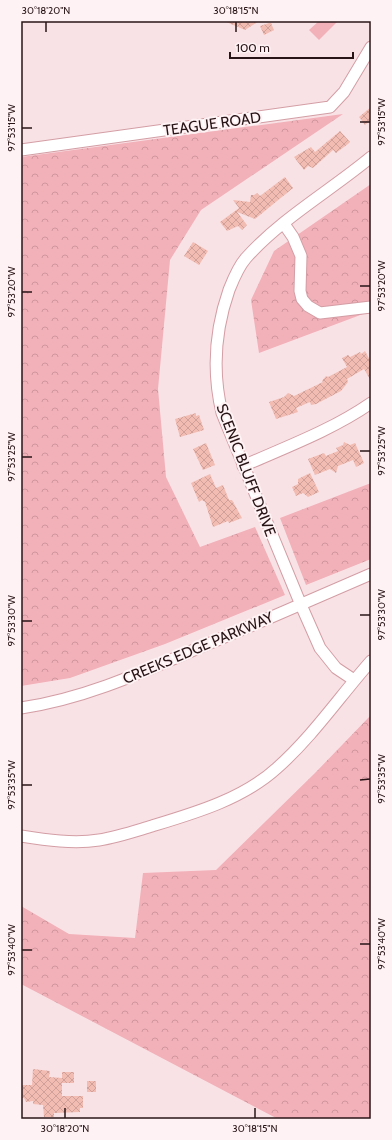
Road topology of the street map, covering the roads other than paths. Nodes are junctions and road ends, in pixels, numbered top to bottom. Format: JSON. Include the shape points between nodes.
{"nodes":[{"id":1,"x":371,"y":47,"type":"edge"},
{"id":2,"x":21,"y":150,"type":"edge"},
{"id":3,"x":371,"y":157,"type":"edge"},
{"id":4,"x":284,"y":224,"type":"junction"},
{"id":5,"x":371,"y":307,"type":"edge"},
{"id":6,"x":371,"y":403,"type":"edge"},
{"id":7,"x":243,"y":466,"type":"junction"},
{"id":8,"x":371,"y":574,"type":"edge"},
{"id":9,"x":301,"y":605,"type":"junction"},
{"id":10,"x":371,"y":661,"type":"edge"},
{"id":11,"x":354,"y":680,"type":"junction"},
{"id":12,"x":21,"y":708,"type":"edge"},
{"id":13,"x":21,"y":836,"type":"edge"}],
"edges":[{"from":1,"to":2,"type":"street","name":"TEAGUE ROAD","via":[[344,92],[330,107]]},
{"from":3,"to":4,"type":"street","name":"SCENIC BLUFF DRIVE"},
{"from":4,"to":5,"type":"street","via":[[302,256],[300,291],[308,306],[320,313]]},
{"from":4,"to":7,"type":"street","name":"SCENIC BLUFF DRIVE","via":[[244,259],[231,285],[217,334],[217,392],[222,413]]},
{"from":6,"to":7,"type":"street","via":[[325,430]]},
{"from":7,"to":9,"type":"street","name":"SCENIC BLUFF DRIVE"},
{"from":8,"to":9,"type":"street","name":"CREEKS EDGE PARKWAY"},
{"from":9,"to":11,"type":"street","name":"SCENIC BLUFF DRIVE","via":[[320,648],[336,668]]},
{"from":9,"to":12,"type":"street","name":"CREEKS EDGE PARKWAY","via":[[93,691]]},
{"from":10,"to":11,"type":"street"},
{"from":11,"to":13,"type":"street","via":[[299,748],[253,786],[226,800],[200,811],[98,840],[71,841]]}]}
